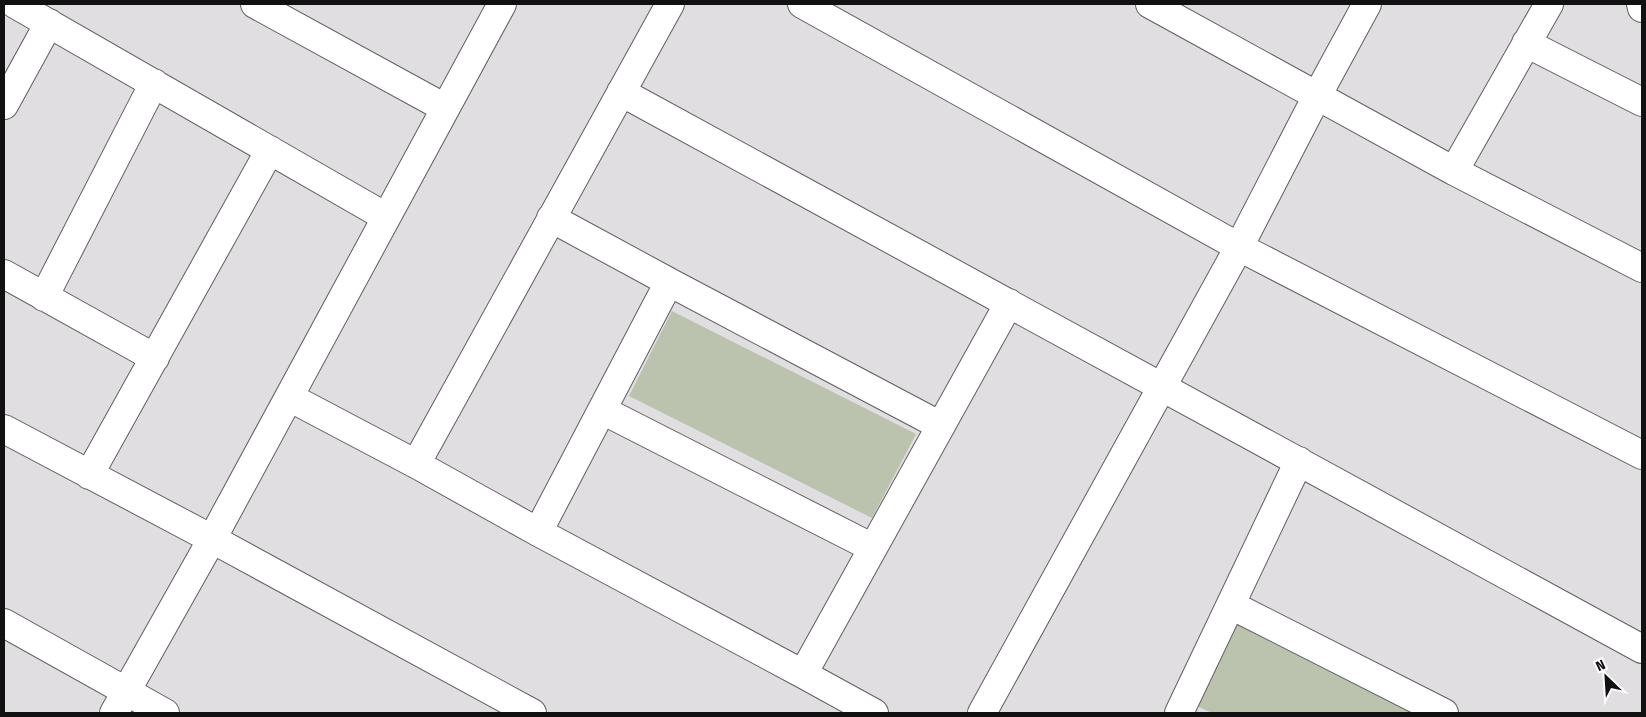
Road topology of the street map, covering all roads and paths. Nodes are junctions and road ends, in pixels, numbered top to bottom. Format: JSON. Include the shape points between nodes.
{"nodes":[{"id":1,"x":15,"y":4,"type":"edge"},
{"id":2,"x":255,"y":4,"type":"edge"},
{"id":3,"x":502,"y":4,"type":"edge"},
{"id":4,"x":670,"y":4,"type":"edge"},
{"id":5,"x":802,"y":4,"type":"edge"},
{"id":6,"x":1367,"y":4,"type":"edge"},
{"id":7,"x":1549,"y":4,"type":"edge"},
{"id":8,"x":1641,"y":4,"type":"edge"},
{"id":9,"x":1161,"y":6,"type":"edge"},
{"id":10,"x":1642,"y":8,"type":"edge"},
{"id":11,"x":49,"y":23,"type":"junction"},
{"id":12,"x":1526,"y":43,"type":"junction"},
{"id":13,"x":154,"y":83,"type":"junction"},
{"id":14,"x":621,"y":92,"type":"junction"},
{"id":15,"x":1317,"y":96,"type":"junction"},
{"id":16,"x":1642,"y":102,"type":"edge"},
{"id":17,"x":4,"y":105,"type":"edge"},
{"id":18,"x":446,"y":108,"type":"junction"},
{"id":19,"x":270,"y":150,"type":"junction"},
{"id":20,"x":1454,"y":171,"type":"junction"},
{"id":21,"x":386,"y":217,"type":"junction"},
{"id":22,"x":551,"y":218,"type":"junction"},
{"id":23,"x":1239,"y":247,"type":"junction"},
{"id":24,"x":1642,"y":268,"type":"edge"},
{"id":25,"x":4,"y":274,"type":"edge"},
{"id":26,"x":669,"y":282,"type":"junction"},
{"id":27,"x":44,"y":296,"type":"junction"},
{"id":28,"x":1010,"y":303,"type":"junction"},
{"id":29,"x":155,"y":358,"type":"junction"},
{"id":30,"x":1163,"y":386,"type":"junction"},
{"id":31,"x":289,"y":397,"type":"junction"},
{"id":32,"x":602,"y":410,"type":"junction"},
{"id":33,"x":941,"y":426,"type":"junction"},
{"id":34,"x":4,"y":429,"type":"edge"},
{"id":35,"x":1642,"y":455,"type":"edge"},
{"id":36,"x":1299,"y":461,"type":"junction"},
{"id":37,"x":416,"y":464,"type":"junction"},
{"id":38,"x":89,"y":475,"type":"junction"},
{"id":39,"x":538,"y":532,"type":"junction"},
{"id":40,"x":212,"y":540,"type":"junction"},
{"id":41,"x":873,"y":548,"type":"junction"},
{"id":42,"x":1231,"y":605,"type":"junction"},
{"id":43,"x":5,"y":626,"type":"edge"},
{"id":44,"x":1642,"y":649,"type":"edge"},
{"id":45,"x":803,"y":674,"type":"junction"},
{"id":46,"x":120,"y":702,"type":"edge"},
{"id":47,"x":165,"y":713,"type":"edge"},
{"id":48,"x":532,"y":713,"type":"edge"},
{"id":49,"x":874,"y":713,"type":"edge"},
{"id":50,"x":982,"y":713,"type":"edge"},
{"id":51,"x":1179,"y":713,"type":"edge"},
{"id":52,"x":1444,"y":713,"type":"edge"}],
"edges":[{"from":1,"to":11,"type":"street"},
{"from":2,"to":18,"type":"street"},
{"from":3,"to":18,"type":"street"},
{"from":4,"to":14,"type":"street"},
{"from":5,"to":23,"type":"street"},
{"from":6,"to":15,"type":"street"},
{"from":7,"to":12,"type":"street"},
{"from":8,"to":10,"type":"street"},
{"from":9,"to":15,"type":"street"},
{"from":11,"to":13,"type":"street"},
{"from":11,"to":17,"type":"street"},
{"from":12,"to":16,"type":"street"},
{"from":12,"to":20,"type":"street"},
{"from":13,"to":19,"type":"street"},
{"from":13,"to":27,"type":"street"},
{"from":14,"to":22,"type":"street"},
{"from":14,"to":28,"type":"street"},
{"from":15,"to":20,"type":"street"},
{"from":15,"to":23,"type":"street"},
{"from":18,"to":21,"type":"street"},
{"from":19,"to":21,"type":"street"},
{"from":19,"to":29,"type":"street"},
{"from":20,"to":24,"type":"street"},
{"from":21,"to":31,"type":"street"},
{"from":22,"to":26,"type":"street"},
{"from":22,"to":37,"type":"street"},
{"from":23,"to":30,"type":"street"},
{"from":23,"to":35,"type":"street"},
{"from":25,"to":27,"type":"street"},
{"from":26,"to":32,"type":"street"},
{"from":26,"to":33,"type":"street"},
{"from":27,"to":29,"type":"street"},
{"from":28,"to":30,"type":"street"},
{"from":28,"to":33,"type":"street"},
{"from":29,"to":38,"type":"street"},
{"from":30,"to":36,"type":"street"},
{"from":30,"to":50,"type":"street"},
{"from":31,"to":37,"type":"street"},
{"from":31,"to":40,"type":"street"},
{"from":32,"to":39,"type":"street"},
{"from":32,"to":41,"type":"street"},
{"from":33,"to":41,"type":"street"},
{"from":34,"to":38,"type":"street"},
{"from":36,"to":42,"type":"street"},
{"from":36,"to":44,"type":"street"},
{"from":37,"to":39,"type":"street"},
{"from":38,"to":40,"type":"street"},
{"from":39,"to":45,"type":"street"},
{"from":40,"to":46,"type":"street"},
{"from":40,"to":48,"type":"street"},
{"from":41,"to":45,"type":"street"},
{"from":42,"to":51,"type":"street"},
{"from":42,"to":52,"type":"street"},
{"from":43,"to":46,"type":"street"},
{"from":45,"to":49,"type":"street"},
{"from":46,"to":47,"type":"street"}]}
